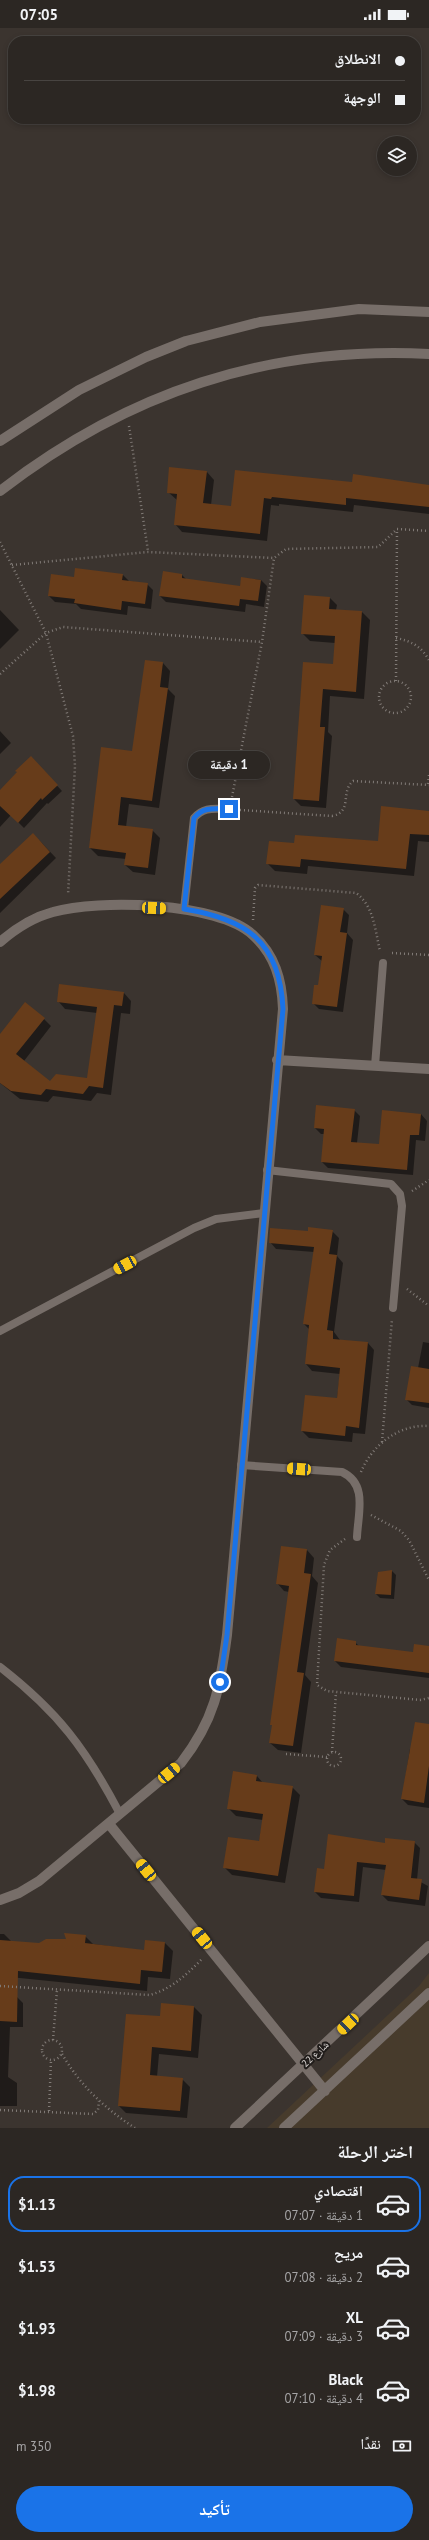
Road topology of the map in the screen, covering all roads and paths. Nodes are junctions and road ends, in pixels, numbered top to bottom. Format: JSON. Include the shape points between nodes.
{"nodes":[{"id":1,"x":429,"y":312,"type":"edge"},
{"id":2,"x":429,"y":354,"type":"edge"},
{"id":3,"x":127,"y":412,"type":"junction"},
{"id":4,"x":0,"y":441,"type":"edge"},
{"id":5,"x":0,"y":491,"type":"edge"},
{"id":6,"x":397,"y":529,"type":"junction"},
{"id":7,"x":429,"y":531,"type":"edge"},
{"id":8,"x":0,"y":542,"type":"edge"},
{"id":9,"x":148,"y":552,"type":"junction"},
{"id":10,"x":274,"y":558,"type":"junction"},
{"id":11,"x":12,"y":565,"type":"junction"},
{"id":12,"x":46,"y":633,"type":"junction"},
{"id":13,"x":396,"y":638,"type":"junction"},
{"id":14,"x":262,"y":642,"type":"junction"},
{"id":15,"x":429,"y":660,"type":"edge"},
{"id":16,"x":0,"y":674,"type":"edge"},
{"id":17,"x":396,"y":681,"type":"junction"},
{"id":18,"x":429,"y":775,"type":"edge"},
{"id":19,"x":429,"y":784,"type":"edge"},
{"id":20,"x":229,"y":809,"type":"junction"},
{"id":21,"x":67,"y":909,"type":"junction"},
{"id":22,"x":184,"y":909,"type":"junction"},
{"id":23,"x":252,"y":934,"type":"junction"},
{"id":24,"x":0,"y":942,"type":"edge"},
{"id":25,"x":429,"y":955,"type":"edge"},
{"id":26,"x":383,"y":963,"type":"junction"},
{"id":27,"x":277,"y":1060,"type":"junction"},
{"id":28,"x":376,"y":1066,"type":"junction"},
{"id":29,"x":429,"y":1069,"type":"edge"},
{"id":30,"x":267,"y":1170,"type":"junction"},
{"id":31,"x":429,"y":1180,"type":"edge"},
{"id":32,"x":400,"y":1194,"type":"junction"},
{"id":33,"x":264,"y":1213,"type":"junction"},
{"id":34,"x":396,"y":1280,"type":"junction"},
{"id":35,"x":429,"y":1306,"type":"edge"},
{"id":36,"x":393,"y":1308,"type":"joint"},
{"id":37,"x":0,"y":1331,"type":"edge"},
{"id":38,"x":429,"y":1426,"type":"edge"},
{"id":39,"x":382,"y":1442,"type":"junction"},
{"id":40,"x":241,"y":1465,"type":"junction"},
{"id":41,"x":357,"y":1483,"type":"junction"},
{"id":42,"x":359,"y":1508,"type":"junction"},
{"id":43,"x":357,"y":1537,"type":"joint"},
{"id":44,"x":429,"y":1580,"type":"edge"},
{"id":45,"x":0,"y":1667,"type":"edge"},
{"id":46,"x":336,"y":1692,"type":"junction"},
{"id":47,"x":429,"y":1698,"type":"edge"},
{"id":48,"x":332,"y":1752,"type":"junction"},
{"id":49,"x":286,"y":1754,"type":"dead end"},
{"id":50,"x":327,"y":1757,"type":"junction"},
{"id":51,"x":120,"y":1814,"type":"junction"},
{"id":52,"x":109,"y":1824,"type":"junction"},
{"id":53,"x":0,"y":1900,"type":"edge"},
{"id":54,"x":429,"y":1946,"type":"edge"},
{"id":55,"x":211,"y":1950,"type":"junction"},
{"id":56,"x":0,"y":1986,"type":"edge"},
{"id":57,"x":57,"y":1990,"type":"junction"},
{"id":58,"x":429,"y":1994,"type":"edge"},
{"id":59,"x":53,"y":2040,"type":"junction"},
{"id":60,"x":62,"y":2054,"type":"junction"},
{"id":61,"x":52,"y":2060,"type":"junction"},
{"id":62,"x":304,"y":2065,"type":"junction"},
{"id":63,"x":325,"y":2091,"type":"junction"},
{"id":64,"x":99,"y":2101,"type":"junction"},
{"id":65,"x":0,"y":2110,"type":"edge"},
{"id":66,"x":49,"y":2111,"type":"junction"},
{"id":67,"x":135,"y":2128,"type":"edge"},
{"id":68,"x":235,"y":2128,"type":"edge"},
{"id":69,"x":284,"y":2128,"type":"edge"}],
"edges":[{"from":1,"to":4,"type":"street","via":[[360,309],[260,322],[186,341],[146,357],[79,390]]},
{"from":2,"to":3,"type":"street","via":[[393,352],[268,365],[207,380]]},
{"from":3,"to":5,"type":"street","via":[[94,427],[30,468]]},
{"from":3,"to":9,"type":"path"},
{"from":6,"to":7,"type":"path"},
{"from":6,"to":10,"type":"path","via":[[378,547],[286,549]]},
{"from":6,"to":13,"type":"path"},
{"from":8,"to":11,"type":"path"},
{"from":9,"to":10,"type":"path"},
{"from":9,"to":11,"type":"path"},
{"from":10,"to":14,"type":"path"},
{"from":11,"to":12,"type":"path"},
{"from":12,"to":14,"type":"path","via":[[63,627]]},
{"from":12,"to":16,"type":"path"},
{"from":12,"to":21,"type":"path","via":[[74,751]]},
{"from":13,"to":15,"type":"path","via":[[410,641],[424,651]]},
{"from":13,"to":17,"type":"path"},
{"from":14,"to":20,"type":"path"},
{"from":17,"to":17,"type":"path","via":[[388,682],[382,687],[380,702],[384,709],[398,713],[410,704],[411,696],[409,689]]},
{"from":18,"to":19,"type":"path"},
{"from":19,"to":20,"type":"path","via":[[353,781],[348,785],[344,810],[339,815],[332,816]]},
{"from":20,"to":22,"type":"lane","via":[[208,808],[200,811],[194,818]]},
{"from":21,"to":22,"type":"street","via":[[108,905]]},
{"from":21,"to":24,"type":"street","via":[[52,912],[25,924]]},
{"from":22,"to":23,"type":"street","via":[[232,921]]},
{"from":23,"to":26,"type":"path","via":[[255,892],[258,885],[356,893],[365,899],[370,909]]},
{"from":23,"to":27,"type":"street","via":[[273,962],[282,988],[283,1009]]},
{"from":25,"to":26,"type":"path","via":[[389,954]]},
{"from":26,"to":28,"type":"lane"},
{"from":27,"to":28,"type":"street"},
{"from":27,"to":30,"type":"street"},
{"from":28,"to":29,"type":"street"},
{"from":30,"to":32,"type":"lane","via":[[378,1181],[391,1184]]},
{"from":30,"to":33,"type":"street"},
{"from":31,"to":32,"type":"path","via":[[415,1190]]},
{"from":32,"to":34,"type":"lane","via":[[402,1206]]},
{"from":33,"to":37,"type":"lane","via":[[216,1219],[194,1228]]},
{"from":33,"to":40,"type":"street"},
{"from":34,"to":35,"type":"path"},
{"from":34,"to":36,"type":"lane"},
{"from":36,"to":39,"type":"path"},
{"from":38,"to":39,"type":"path","via":[[420,1425],[400,1431]]},
{"from":39,"to":41,"type":"path","via":[[366,1461]]},
{"from":40,"to":41,"type":"lane","via":[[342,1472]]},
{"from":40,"to":51,"type":"street","via":[[227,1635],[218,1695],[209,1720],[181,1763]]},
{"from":41,"to":42,"type":"lane","via":[[360,1491]]},
{"from":42,"to":43,"type":"lane"},
{"from":42,"to":44,"type":"path","via":[[395,1528],[409,1540]]},
{"from":43,"to":46,"type":"path","via":[[342,1540],[330,1550],[324,1564],[316,1680],[321,1689]]},
{"from":45,"to":51,"type":"lane","via":[[32,1692],[67,1728],[96,1770]]},
{"from":46,"to":47,"type":"path","via":[[420,1700]]},
{"from":46,"to":48,"type":"path"},
{"from":48,"to":50,"type":"path"},
{"from":48,"to":50,"type":"path","via":[[340,1755],[340,1763],[333,1766],[327,1762]]},
{"from":49,"to":50,"type":"path"},
{"from":51,"to":52,"type":"street"},
{"from":52,"to":53,"type":"street","via":[[39,1881],[19,1893]]},
{"from":52,"to":55,"type":"street"},
{"from":54,"to":62,"type":"street","name":"شارع 22"},
{"from":55,"to":57,"type":"path","via":[[177,1983],[150,1995]]},
{"from":55,"to":62,"type":"street"},
{"from":56,"to":57,"type":"path"},
{"from":57,"to":59,"type":"path"},
{"from":58,"to":63,"type":"street"},
{"from":59,"to":60,"type":"path","via":[[59,2042]]},
{"from":59,"to":61,"type":"path","via":[[47,2041],[43,2046],[46,2058]]},
{"from":60,"to":61,"type":"path"},
{"from":60,"to":64,"type":"path","via":[[76,2076]]},
{"from":61,"to":66,"type":"path"},
{"from":62,"to":63,"type":"street"},
{"from":62,"to":68,"type":"street","name":"شارع 22"},
{"from":63,"to":69,"type":"street"},
{"from":64,"to":66,"type":"path","via":[[98,2110],[93,2114]]},
{"from":64,"to":67,"type":"path"},
{"from":65,"to":66,"type":"path"}]}
